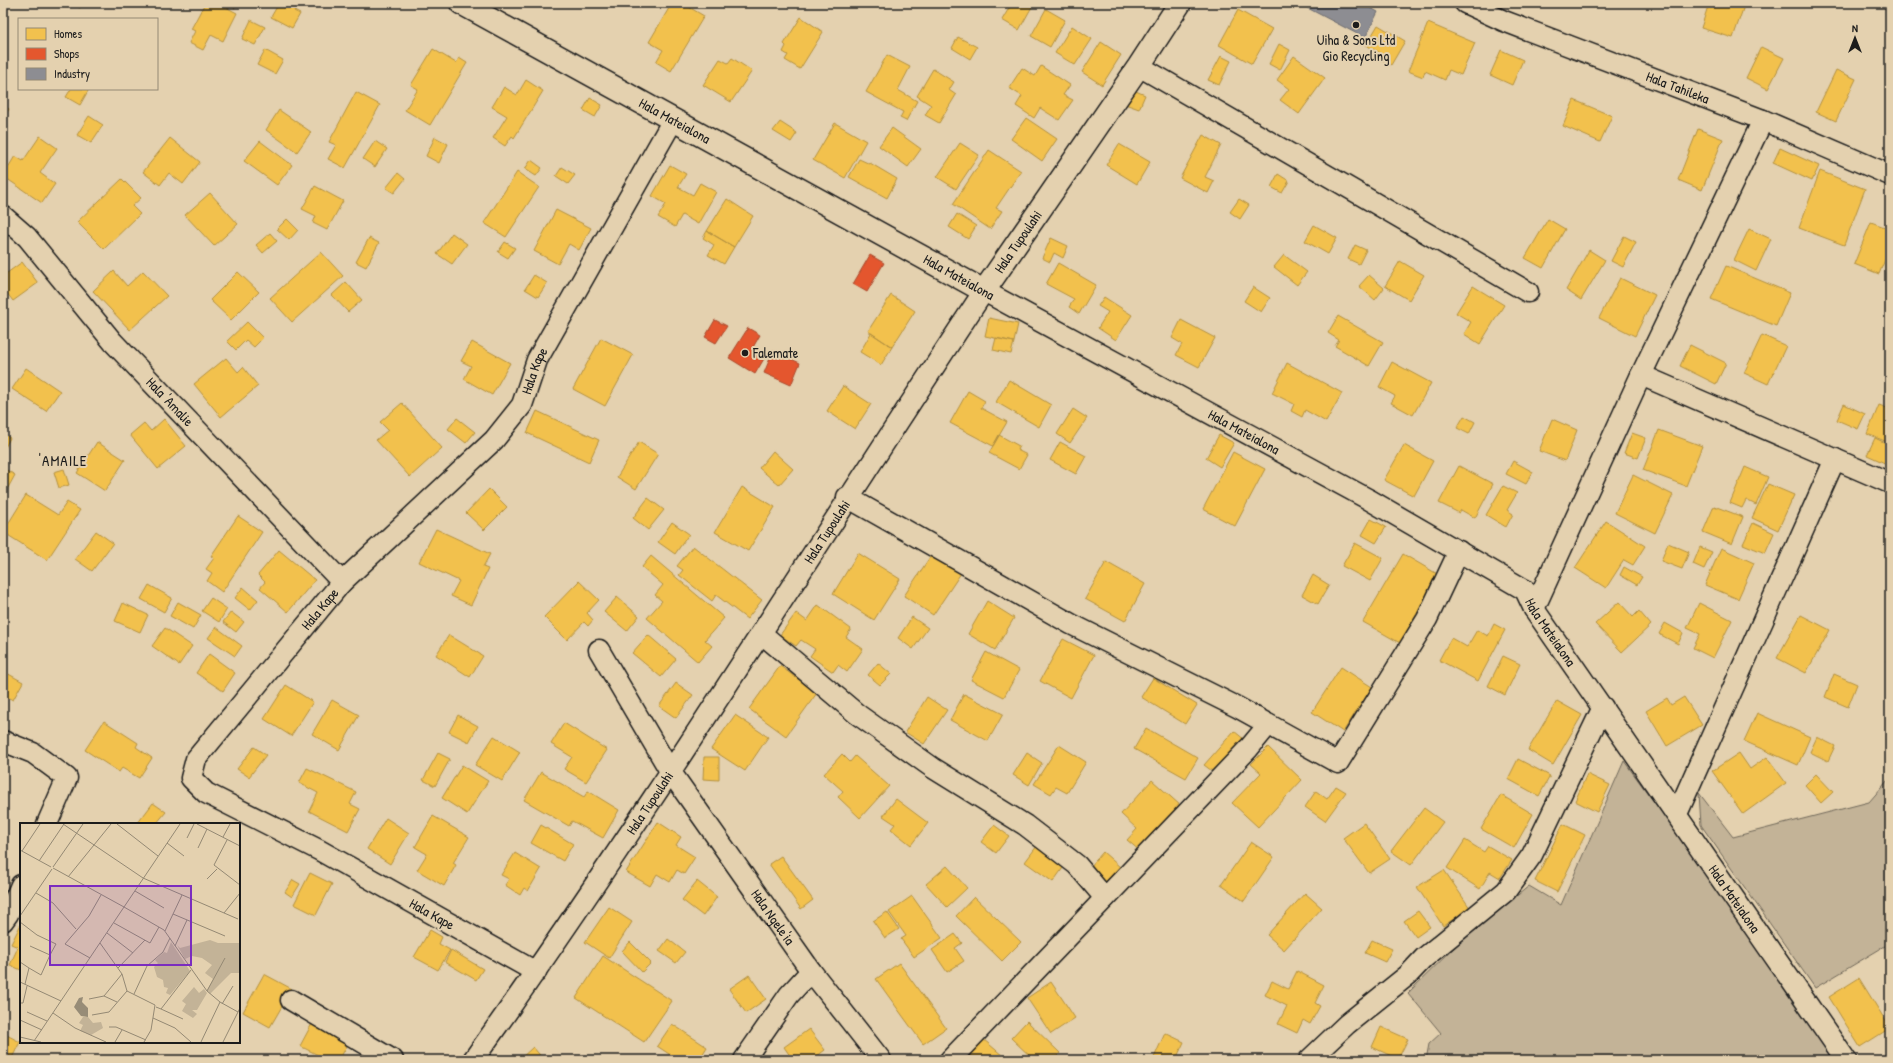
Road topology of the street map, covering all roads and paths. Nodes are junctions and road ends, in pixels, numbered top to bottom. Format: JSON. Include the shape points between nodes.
{"nodes":[{"id":1,"x":461,"y":3,"type":"edge"},
{"id":2,"x":1180,"y":3,"type":"edge"},
{"id":3,"x":1465,"y":3,"type":"edge"},
{"id":4,"x":1139,"y":66,"type":"junction"},
{"id":5,"x":673,"y":120,"type":"junction"},
{"id":6,"x":1763,"y":120,"type":"junction"},
{"id":7,"x":1890,"y":175,"type":"edge"},
{"id":8,"x":3,"y":216,"type":"edge"},
{"id":9,"x":984,"y":291,"type":"junction"},
{"id":10,"x":1528,"y":292,"type":"dead end"},
{"id":11,"x":1641,"y":375,"type":"junction"},
{"id":12,"x":1835,"y":459,"type":"junction"},
{"id":13,"x":1890,"y":483,"type":"edge"},
{"id":14,"x":847,"y":497,"type":"junction"},
{"id":15,"x":1460,"y":551,"type":"junction"},
{"id":16,"x":342,"y":582,"type":"junction"},
{"id":17,"x":1534,"y":609,"type":"junction"},
{"id":18,"x":762,"y":634,"type":"junction"},
{"id":19,"x":599,"y":650,"type":"dead end"},
{"id":20,"x":1603,"y":707,"type":"junction"},
{"id":21,"x":1268,"y":725,"type":"junction"},
{"id":22,"x":3,"y":741,"type":"edge"},
{"id":23,"x":670,"y":770,"type":"junction"},
{"id":24,"x":1677,"y":814,"type":"junction"},
{"id":25,"x":48,"y":823,"type":"edge"},
{"id":26,"x":20,"y":887,"type":"edge"},
{"id":27,"x":1105,"y":898,"type":"junction"},
{"id":28,"x":3,"y":921,"type":"edge"},
{"id":29,"x":812,"y":971,"type":"junction"},
{"id":30,"x":536,"y":972,"type":"junction"},
{"id":31,"x":291,"y":1000,"type":"dead end"},
{"id":32,"x":393,"y":1060,"type":"edge"},
{"id":33,"x":473,"y":1060,"type":"edge"},
{"id":34,"x":744,"y":1060,"type":"edge"},
{"id":35,"x":881,"y":1060,"type":"edge"},
{"id":36,"x":950,"y":1060,"type":"edge"},
{"id":37,"x":1309,"y":1060,"type":"edge"},
{"id":38,"x":1846,"y":1060,"type":"edge"}],
"edges":[{"from":1,"to":5,"type":"main road","name":"Hala Mateialona"},
{"from":2,"to":4,"type":"main road","name":"Hala Tupoulahi"},
{"from":3,"to":6,"type":"street","name":"Hala Tahileka","via":[[1504,21]]},
{"from":4,"to":9,"type":"main road","name":"Hala Tupoulahi"},
{"from":4,"to":10,"type":"street"},
{"from":5,"to":9,"type":"main road","name":"Hala Mateialona"},
{"from":5,"to":16,"type":"street","name":"Hala Kape","via":[[537,360],[522,405],[494,440]]},
{"from":6,"to":7,"type":"street","name":"Hala Tahileka"},
{"from":6,"to":11,"type":"street"},
{"from":8,"to":16,"type":"street","name":"Hala 'Amalie","via":[[27,237],[112,342]]},
{"from":9,"to":14,"type":"street","name":"Hala Tupoulahi"},
{"from":9,"to":15,"type":"street","name":"Hala Mateialona"},
{"from":11,"to":12,"type":"street"},
{"from":11,"to":17,"type":"street"},
{"from":12,"to":13,"type":"street"},
{"from":12,"to":24,"type":"street"},
{"from":14,"to":18,"type":"street","name":"Hala Tupoulahi"},
{"from":14,"to":21,"type":"street","via":[[1071,624]]},
{"from":15,"to":17,"type":"street","name":"Hala Mateialona","via":[[1525,590]]},
{"from":15,"to":21,"type":"street","via":[[1427,619],[1338,763]]},
{"from":16,"to":30,"type":"street","name":"Hala Kape","via":[[196,759],[191,778],[206,793],[319,850]]},
{"from":17,"to":20,"type":"street","name":"Hala Mateialona"},
{"from":18,"to":23,"type":"street","name":"Hala Tupoulahi"},
{"from":18,"to":27,"type":"street","via":[[864,719],[932,768],[1025,825],[1077,865]]},
{"from":19,"to":23,"type":"street","name":"Hala Ngele'ia"},
{"from":20,"to":24,"type":"street","name":"Hala Mateialona"},
{"from":20,"to":37,"type":"street","via":[[1532,855],[1506,891],[1347,1024]]},
{"from":21,"to":27,"type":"street"},
{"from":22,"to":25,"type":"street","via":[[33,753],[67,778]]},
{"from":23,"to":29,"type":"street","name":"Hala Ngele'ia"},
{"from":23,"to":30,"type":"street","name":"Hala Tupoulahi"},
{"from":24,"to":38,"type":"street","name":"Hala Mateialona"},
{"from":26,"to":28,"type":"street"},
{"from":27,"to":36,"type":"street"},
{"from":29,"to":34,"type":"street","via":[[789,994]]},
{"from":29,"to":35,"type":"street","name":"Hala Ngele'ia"},
{"from":30,"to":33,"type":"street","name":"Hala Tupoulahi"},
{"from":31,"to":32,"type":"street"}]}
